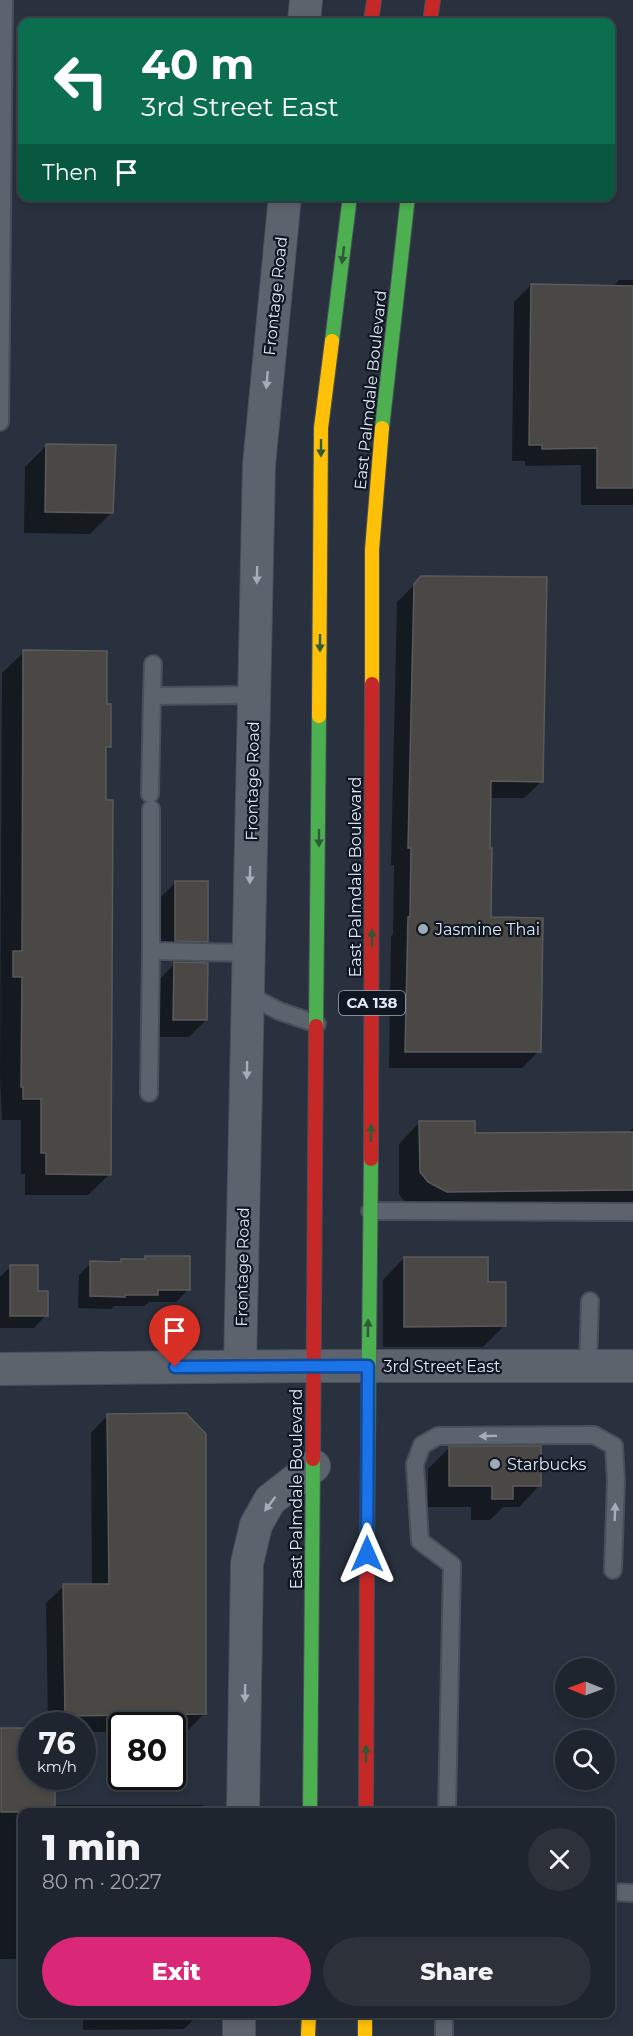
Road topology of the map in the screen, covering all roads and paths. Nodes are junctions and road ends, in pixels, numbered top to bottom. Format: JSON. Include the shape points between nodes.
{"nodes":[{"id":1,"x":4,"y":0,"type":"edge"},
{"id":2,"x":306,"y":0,"type":"edge"},
{"id":3,"x":374,"y":0,"type":"edge"},
{"id":4,"x":433,"y":0,"type":"edge"},
{"id":5,"x":304,"y":18,"type":"edge"},
{"id":6,"x":372,"y":18,"type":"edge"},
{"id":7,"x":431,"y":18,"type":"edge"},
{"id":8,"x":285,"y":201,"type":"edge"},
{"id":9,"x":349,"y":201,"type":"edge"},
{"id":10,"x":407,"y":201,"type":"edge"},
{"id":11,"x":0,"y":422,"type":"edge"},
{"id":12,"x":153,"y":664,"type":"dead end"},
{"id":13,"x":254,"y":695,"type":"junction"},
{"id":14,"x":152,"y":696,"type":"junction"},
{"id":15,"x":151,"y":951,"type":"junction"},
{"id":16,"x":249,"y":953,"type":"junction"},
{"id":17,"x":248,"y":995,"type":"junction"},
{"id":18,"x":317,"y":1024,"type":"junction"},
{"id":19,"x":149,"y":1093,"type":"dead end"},
{"id":20,"x":370,"y":1211,"type":"junction"},
{"id":21,"x":633,"y":1212,"type":"edge"},
{"id":22,"x":590,"y":1301,"type":"dead end"},
{"id":23,"x":240,"y":1366,"type":"junction"},
{"id":24,"x":314,"y":1366,"type":"junction"},
{"id":25,"x":368,"y":1366,"type":"junction"},
{"id":26,"x":588,"y":1366,"type":"junction"},
{"id":27,"x":633,"y":1366,"type":"edge"},
{"id":28,"x":0,"y":1369,"type":"edge"},
{"id":29,"x":314,"y":1466,"type":"junction"},
{"id":30,"x":613,"y":1570,"type":"dead end"},
{"id":31,"x":243,"y":1808,"type":"edge"},
{"id":32,"x":310,"y":1808,"type":"edge"},
{"id":33,"x":366,"y":1808,"type":"edge"},
{"id":34,"x":447,"y":1808,"type":"edge"},
{"id":35,"x":615,"y":1892,"type":"edge"},
{"id":36,"x":633,"y":1893,"type":"edge"},
{"id":37,"x":239,"y":2018,"type":"edge"},
{"id":38,"x":309,"y":2018,"type":"edge"},
{"id":39,"x":365,"y":2018,"type":"edge"},
{"id":40,"x":444,"y":2018,"type":"edge"},
{"id":41,"x":239,"y":2036,"type":"edge"},
{"id":42,"x":308,"y":2036,"type":"edge"},
{"id":43,"x":365,"y":2036,"type":"edge"},
{"id":44,"x":444,"y":2036,"type":"edge"}],
"edges":[{"from":1,"to":11,"type":"lane"},
{"from":2,"to":5,"type":"street"},
{"from":3,"to":6,"type":"highway"},
{"from":4,"to":7,"type":"highway"},
{"from":8,"to":13,"type":"street","name":"Frontage Road","one_way":true,"via":[[259,465]]},
{"from":9,"to":18,"type":"highway","name":"East Palmdale Boulevard","number":"CA 138","one_way":true,"via":[[321,428]]},
{"from":20,"to":10,"type":"highway","name":"East Palmdale Boulevard","number":"CA 138","one_way":true,"via":[[372,550]]},
{"from":12,"to":14,"type":"lane"},
{"from":13,"to":14,"type":"lane"},
{"from":13,"to":16,"type":"street","name":"Frontage Road","one_way":true},
{"from":14,"to":15,"type":"lane"},
{"from":15,"to":16,"type":"lane"},
{"from":15,"to":19,"type":"lane"},
{"from":16,"to":17,"type":"street","name":"Frontage Road"},
{"from":17,"to":18,"type":"lane"},
{"from":17,"to":23,"type":"street","name":"Frontage Road","one_way":true},
{"from":18,"to":24,"type":"highway","name":"East Palmdale Boulevard","number":"CA 138"},
{"from":20,"to":21,"type":"lane"},
{"from":25,"to":20,"type":"highway","name":"East Palmdale Boulevard","number":"CA 138","one_way":true},
{"from":22,"to":26,"type":"lane"},
{"from":23,"to":24,"type":"street","name":"3rd Street East"},
{"from":23,"to":28,"type":"street","name":"3rd Street East"},
{"from":24,"to":25,"type":"street","name":"3rd Street East"},
{"from":24,"to":29,"type":"highway","name":"East Palmdale Boulevard","number":"CA 138"},
{"from":25,"to":26,"type":"street","name":"3rd Street East"},
{"from":33,"to":25,"type":"highway","name":"East Palmdale Boulevard","number":"CA 138","one_way":true},
{"from":26,"to":27,"type":"street","name":"3rd Street East"},
{"from":29,"to":31,"type":"street","one_way":true,"via":[[270,1500],[256,1525],[247,1563]]},
{"from":29,"to":32,"type":"highway","name":"East Palmdale Boulevard","number":"CA 138"},
{"from":30,"to":34,"type":"lane","one_way":true,"via":[[614,1446],[594,1435],[438,1436],[422,1445],[415,1464],[420,1541],[452,1565]]},
{"from":35,"to":36,"type":"lane"},
{"from":37,"to":41,"type":"street"},
{"from":38,"to":42,"type":"highway"},
{"from":39,"to":43,"type":"highway"},
{"from":40,"to":44,"type":"lane"}]}
